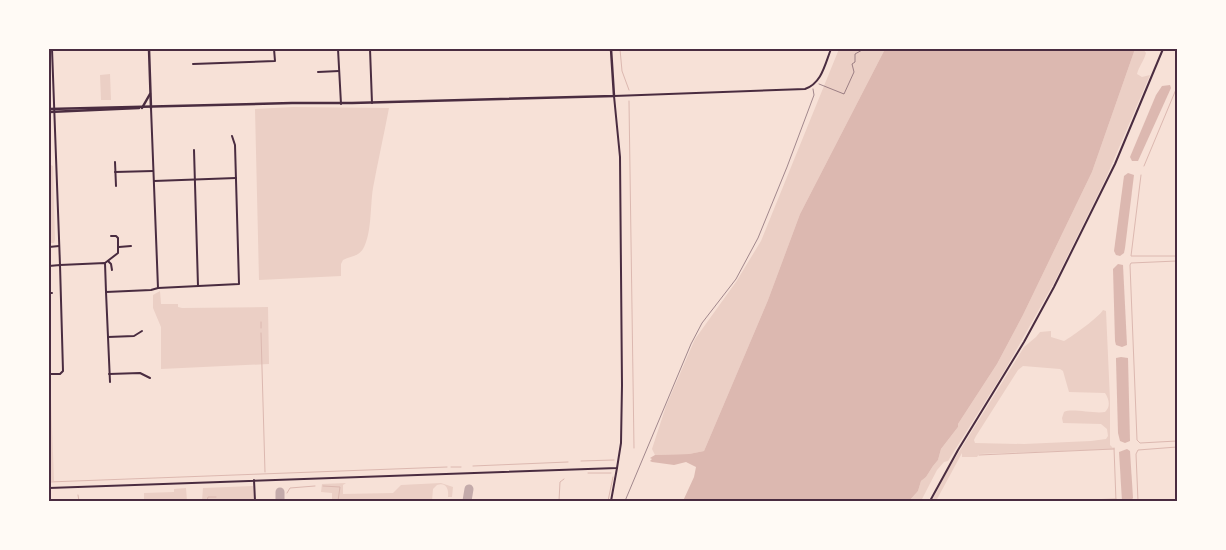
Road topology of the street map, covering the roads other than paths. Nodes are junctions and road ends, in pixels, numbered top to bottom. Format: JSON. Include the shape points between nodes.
{"nodes":[{"id":1,"x":52,"y":49,"type":"edge"},
{"id":2,"x":148,"y":49,"type":"edge"},
{"id":3,"x":274,"y":49,"type":"edge"},
{"id":4,"x":338,"y":49,"type":"edge"},
{"id":5,"x":370,"y":49,"type":"edge"},
{"id":6,"x":611,"y":49,"type":"edge"},
{"id":7,"x":832,"y":49,"type":"edge"},
{"id":8,"x":1162,"y":49,"type":"edge"},
{"id":9,"x":193,"y":64,"type":"dead end"},
{"id":10,"x":339,"y":71,"type":"junction"},
{"id":11,"x":318,"y":72,"type":"dead end"},
{"id":12,"x":151,"y":91,"type":"junction"},
{"id":13,"x":614,"y":96,"type":"junction"},
{"id":14,"x":372,"y":103,"type":"junction"},
{"id":15,"x":341,"y":104,"type":"junction"},
{"id":16,"x":141,"y":108,"type":"junction"},
{"id":17,"x":151,"y":108,"type":"junction"},
{"id":18,"x":49,"y":111,"type":"edge"},
{"id":19,"x":54,"y":111,"type":"junction"},
{"id":20,"x":232,"y":136,"type":"dead end"},
{"id":21,"x":194,"y":150,"type":"dead end"},
{"id":22,"x":115,"y":162,"type":"dead end"},
{"id":23,"x":154,"y":171,"type":"junction"},
{"id":24,"x":115,"y":172,"type":"junction"},
{"id":25,"x":236,"y":178,"type":"junction"},
{"id":26,"x":195,"y":180,"type":"junction"},
{"id":27,"x":154,"y":181,"type":"junction"},
{"id":28,"x":116,"y":186,"type":"dead end"},
{"id":29,"x":111,"y":236,"type":"dead end"},
{"id":30,"x":59,"y":246,"type":"junction"},
{"id":31,"x":132,"y":246,"type":"dead end"},
{"id":32,"x":49,"y":247,"type":"edge"},
{"id":33,"x":118,"y":247,"type":"junction"},
{"id":34,"x":108,"y":260,"type":"junction"},
{"id":35,"x":105,"y":264,"type":"junction"},
{"id":36,"x":60,"y":265,"type":"junction"},
{"id":37,"x":49,"y":266,"type":"edge"},
{"id":38,"x":112,"y":270,"type":"dead end"},
{"id":39,"x":198,"y":286,"type":"junction"},
{"id":40,"x":158,"y":288,"type":"junction"},
{"id":41,"x":106,"y":292,"type":"junction"},
{"id":42,"x":142,"y":331,"type":"dead end"},
{"id":43,"x":107,"y":337,"type":"junction"},
{"id":44,"x":49,"y":374,"type":"edge"},
{"id":45,"x":109,"y":374,"type":"junction"},
{"id":46,"x":150,"y":378,"type":"dead end"},
{"id":47,"x":110,"y":382,"type":"dead end"},
{"id":48,"x":617,"y":468,"type":"junction"},
{"id":49,"x":254,"y":480,"type":"junction"},
{"id":50,"x":49,"y":488,"type":"edge"},
{"id":51,"x":255,"y":501,"type":"edge"},
{"id":52,"x":611,"y":501,"type":"edge"},
{"id":53,"x":930,"y":501,"type":"edge"}],
"edges":[{"from":1,"to":19,"type":"street"},
{"from":2,"to":12,"type":"main road"},
{"from":3,"to":9,"type":"street","via":[[275,61]]},
{"from":4,"to":10,"type":"street"},
{"from":5,"to":14,"type":"street"},
{"from":6,"to":13,"type":"main road"},
{"from":7,"to":13,"type":"street","via":[[812,88]]},
{"from":8,"to":53,"type":"street","via":[[1115,164],[1054,286]]},
{"from":10,"to":11,"type":"street"},
{"from":10,"to":15,"type":"street"},
{"from":12,"to":16,"type":"main road"},
{"from":12,"to":17,"type":"main road"},
{"from":13,"to":14,"type":"main road"},
{"from":13,"to":48,"type":"street","via":[[620,157],[622,385]]},
{"from":14,"to":15,"type":"main road"},
{"from":15,"to":17,"type":"main road"},
{"from":16,"to":17,"type":"main road"},
{"from":16,"to":19,"type":"main road"},
{"from":17,"to":23,"type":"street"},
{"from":18,"to":19,"type":"main road"},
{"from":19,"to":30,"type":"street"},
{"from":20,"to":25,"type":"street","via":[[235,141]]},
{"from":21,"to":26,"type":"street"},
{"from":22,"to":24,"type":"street"},
{"from":23,"to":24,"type":"street"},
{"from":23,"to":27,"type":"street"},
{"from":24,"to":28,"type":"street"},
{"from":25,"to":26,"type":"street"},
{"from":25,"to":39,"type":"street","via":[[239,284]]},
{"from":26,"to":27,"type":"street"},
{"from":26,"to":39,"type":"street"},
{"from":27,"to":40,"type":"street"},
{"from":29,"to":33,"type":"street","via":[[118,238]]},
{"from":30,"to":32,"type":"street"},
{"from":30,"to":36,"type":"street"},
{"from":31,"to":33,"type":"street"},
{"from":33,"to":34,"type":"street","via":[[116,255]]},
{"from":34,"to":35,"type":"street"},
{"from":34,"to":38,"type":"street"},
{"from":35,"to":36,"type":"street"},
{"from":35,"to":41,"type":"street"},
{"from":36,"to":37,"type":"street"},
{"from":36,"to":44,"type":"street","via":[[63,371]]},
{"from":39,"to":40,"type":"street"},
{"from":40,"to":41,"type":"street"},
{"from":41,"to":43,"type":"street"},
{"from":42,"to":43,"type":"street","via":[[134,336]]},
{"from":43,"to":45,"type":"street"},
{"from":45,"to":46,"type":"street","via":[[140,373]]},
{"from":45,"to":47,"type":"street"},
{"from":48,"to":49,"type":"street"},
{"from":48,"to":52,"type":"street"},
{"from":49,"to":50,"type":"street"},
{"from":49,"to":51,"type":"street"}]}
